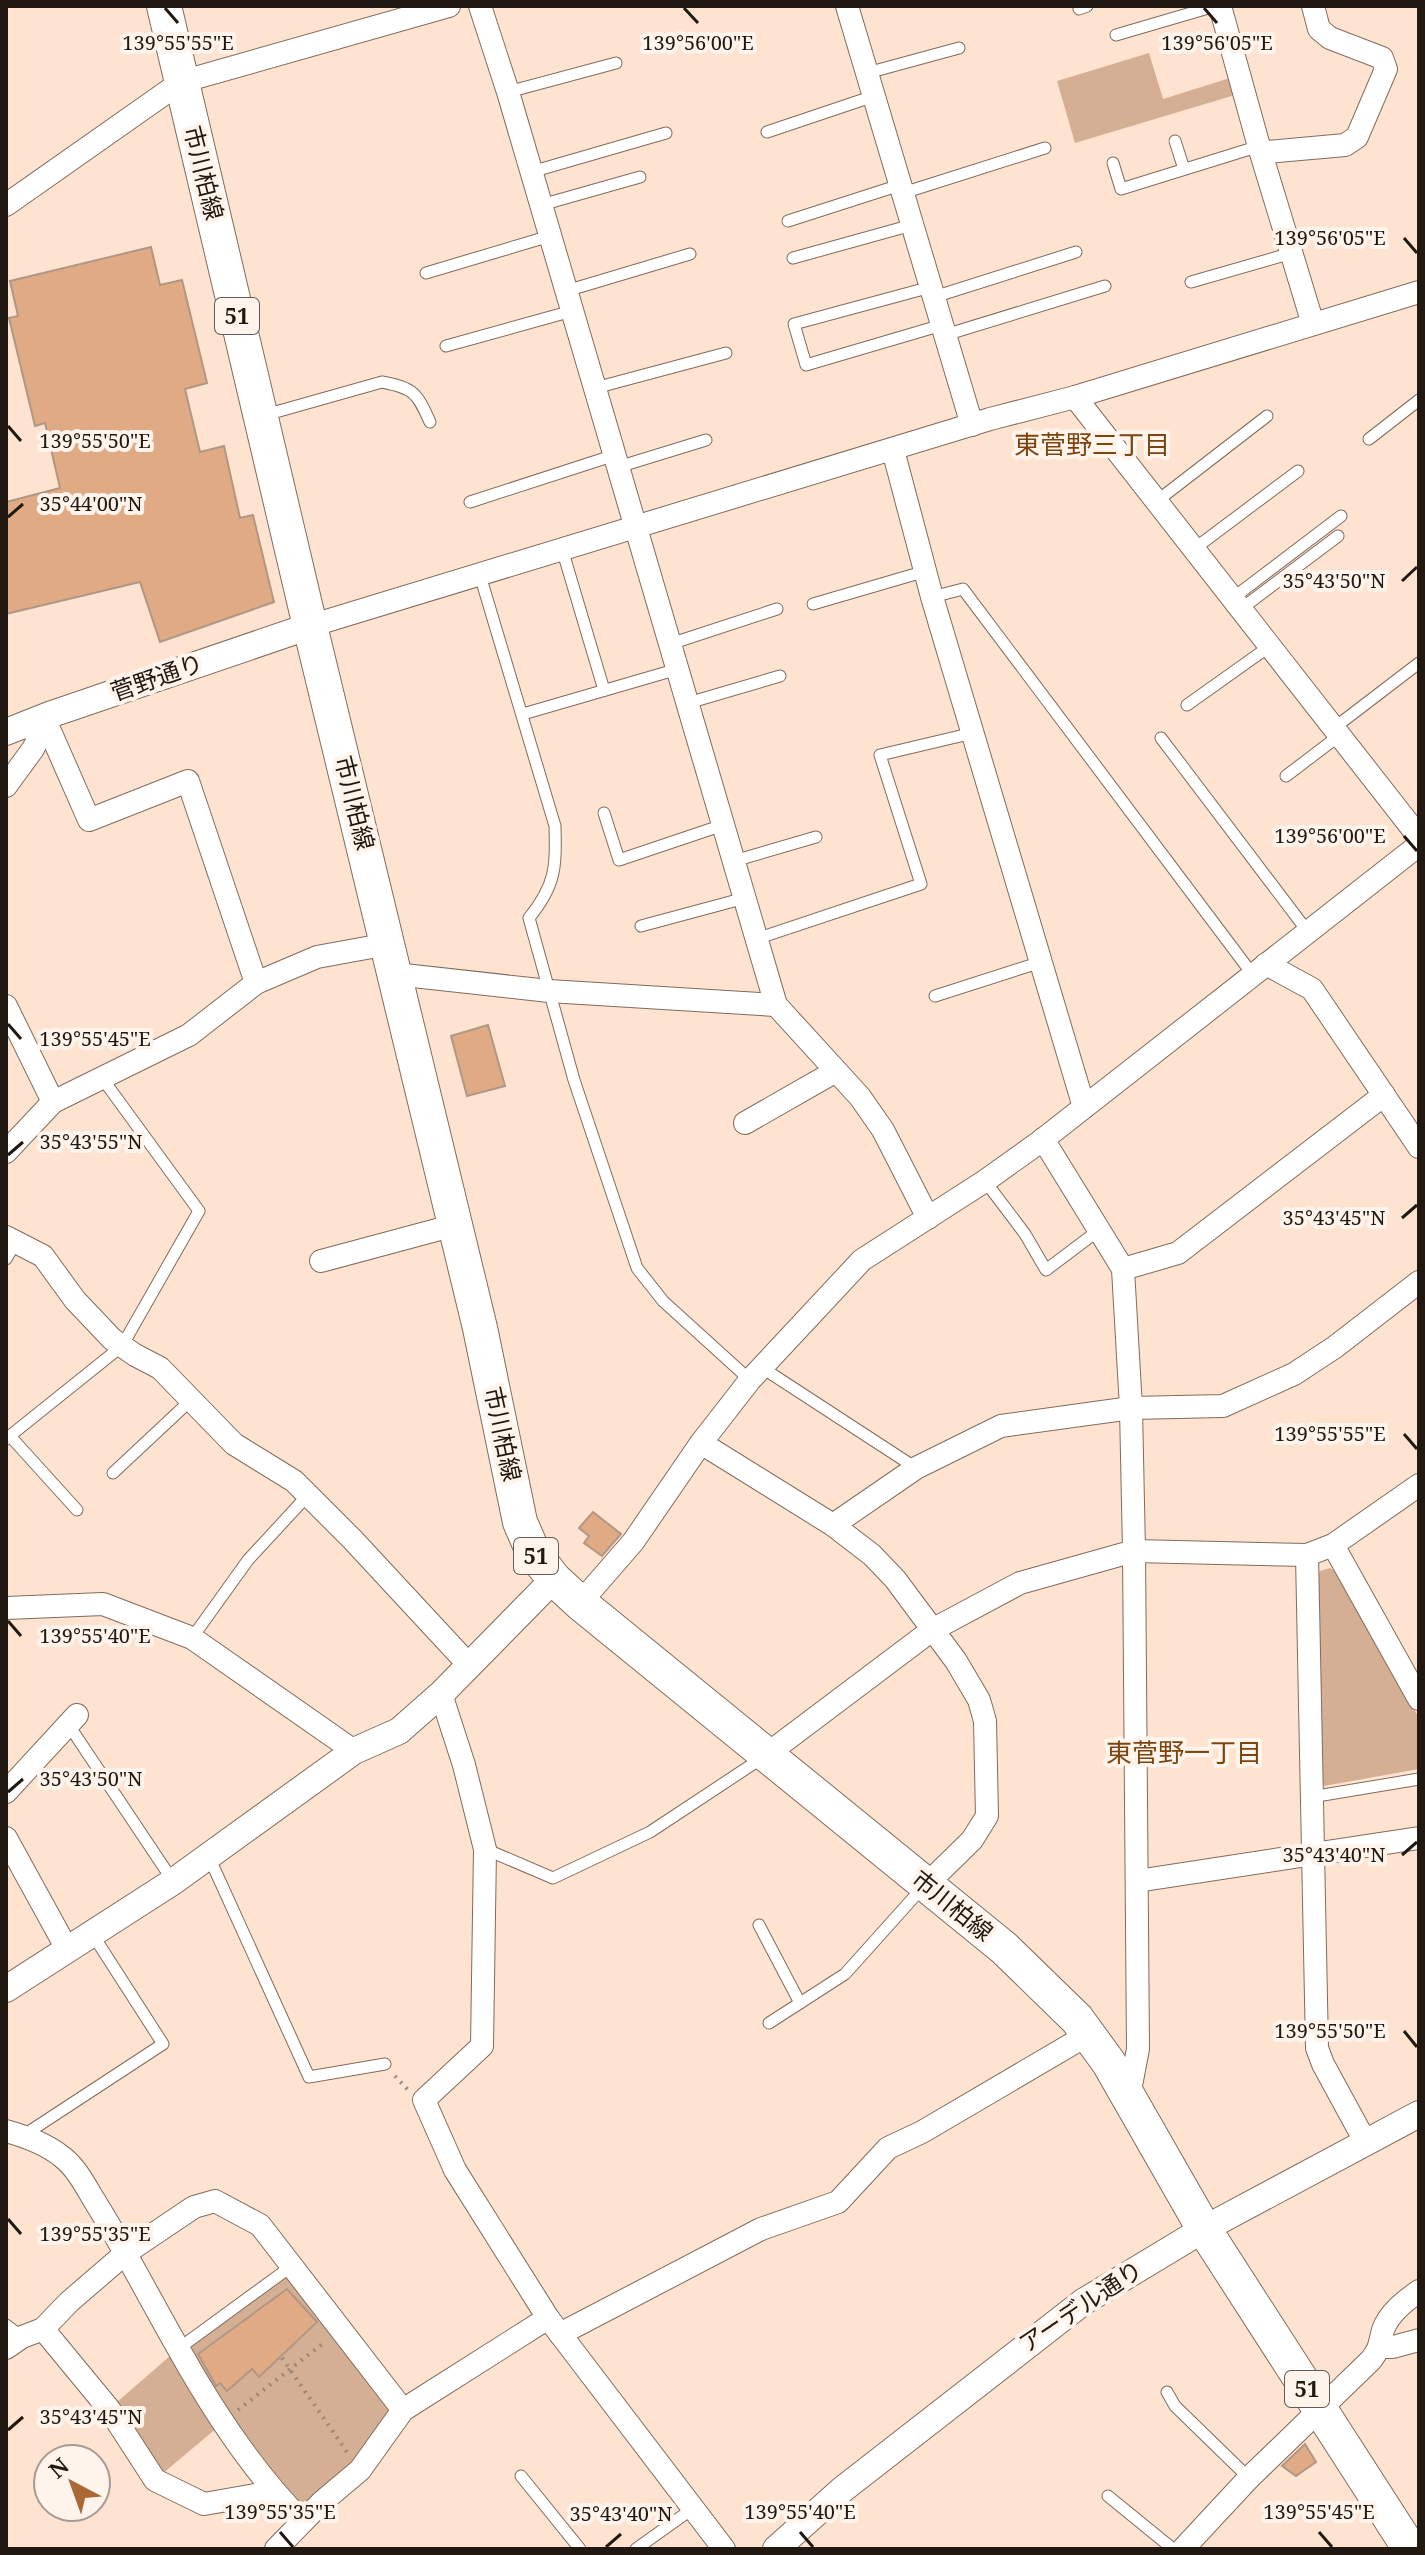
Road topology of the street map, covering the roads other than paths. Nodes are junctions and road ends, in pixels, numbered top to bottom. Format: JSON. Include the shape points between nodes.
{"nodes":[{"id":1,"x":164,"y":6,"type":"edge"},
{"id":2,"x":449,"y":6,"type":"edge"},
{"id":3,"x":480,"y":6,"type":"edge"},
{"id":4,"x":847,"y":6,"type":"edge"},
{"id":5,"x":1217,"y":6,"type":"edge"},
{"id":6,"x":1313,"y":6,"type":"edge"},
{"id":7,"x":1116,"y":35,"type":"dead end"},
{"id":8,"x":959,"y":48,"type":"dead end"},
{"id":9,"x":616,"y":63,"type":"dead end"},
{"id":10,"x":867,"y":73,"type":"junction"},
{"id":11,"x":181,"y":82,"type":"junction"},
{"id":12,"x":508,"y":92,"type":"junction"},
{"id":13,"x":874,"y":96,"type":"junction"},
{"id":14,"x":767,"y":132,"type":"dead end"},
{"id":15,"x":666,"y":133,"type":"dead end"},
{"id":16,"x":1175,"y":141,"type":"dead end"},
{"id":17,"x":1045,"y":148,"type":"dead end"},
{"id":18,"x":1260,"y":150,"type":"junction"},
{"id":19,"x":1113,"y":163,"type":"dead end"},
{"id":20,"x":1184,"y":169,"type":"junction"},
{"id":21,"x":531,"y":172,"type":"junction"},
{"id":22,"x":640,"y":177,"type":"dead end"},
{"id":23,"x":902,"y":189,"type":"junction"},
{"id":24,"x":6,"y":205,"type":"edge"},
{"id":25,"x":541,"y":205,"type":"junction"},
{"id":26,"x":788,"y":221,"type":"dead end"},
{"id":27,"x":912,"y":225,"type":"junction"},
{"id":28,"x":550,"y":236,"type":"junction"},
{"id":29,"x":1076,"y":252,"type":"dead end"},
{"id":30,"x":1293,"y":253,"type":"junction"},
{"id":31,"x":690,"y":254,"type":"dead end"},
{"id":32,"x":793,"y":258,"type":"dead end"},
{"id":33,"x":426,"y":273,"type":"dead end"},
{"id":34,"x":1191,"y":282,"type":"dead end"},
{"id":35,"x":1105,"y":286,"type":"dead end"},
{"id":36,"x":932,"y":292,"type":"junction"},
{"id":37,"x":1419,"y":292,"type":"edge"},
{"id":38,"x":569,"y":301,"type":"junction"},
{"id":39,"x":1313,"y":324,"type":"junction"},
{"id":40,"x":944,"y":330,"type":"junction"},
{"id":41,"x":446,"y":346,"type":"dead end"},
{"id":42,"x":726,"y":353,"type":"dead end"},
{"id":43,"x":595,"y":388,"type":"junction"},
{"id":44,"x":1075,"y":397,"type":"junction"},
{"id":45,"x":1419,"y":400,"type":"edge"},
{"id":46,"x":260,"y":416,"type":"junction"},
{"id":47,"x":1267,"y":416,"type":"dead end"},
{"id":48,"x":430,"y":422,"type":"dead end"},
{"id":49,"x":972,"y":425,"type":"junction"},
{"id":50,"x":1369,"y":439,"type":"dead end"},
{"id":51,"x":706,"y":440,"type":"dead end"},
{"id":52,"x":893,"y":450,"type":"junction"},
{"id":53,"x":617,"y":461,"type":"junction"},
{"id":54,"x":1298,"y":471,"type":"dead end"},
{"id":55,"x":1157,"y":501,"type":"junction"},
{"id":56,"x":470,"y":502,"type":"dead end"},
{"id":57,"x":1341,"y":516,"type":"dead end"},
{"id":58,"x":636,"y":526,"type":"junction"},
{"id":59,"x":1338,"y":536,"type":"dead end"},
{"id":60,"x":562,"y":548,"type":"junction"},
{"id":61,"x":1194,"y":549,"type":"junction"},
{"id":62,"x":926,"y":571,"type":"junction"},
{"id":63,"x":479,"y":572,"type":"junction"},
{"id":64,"x":932,"y":597,"type":"junction"},
{"id":65,"x":813,"y":604,"type":"dead end"},
{"id":66,"x":1237,"y":604,"type":"junction"},
{"id":67,"x":777,"y":609,"type":"dead end"},
{"id":68,"x":310,"y":626,"type":"junction"},
{"id":69,"x":670,"y":644,"type":"junction"},
{"id":70,"x":1270,"y":646,"type":"junction"},
{"id":71,"x":1419,"y":663,"type":"edge"},
{"id":72,"x":678,"y":669,"type":"junction"},
{"id":73,"x":780,"y":676,"type":"dead end"},
{"id":74,"x":604,"y":690,"type":"junction"},
{"id":75,"x":688,"y":703,"type":"junction"},
{"id":76,"x":1187,"y":705,"type":"dead end"},
{"id":77,"x":523,"y":714,"type":"junction"},
{"id":78,"x":48,"y":718,"type":"junction"},
{"id":79,"x":6,"y":732,"type":"edge"},
{"id":80,"x":1337,"y":732,"type":"junction"},
{"id":81,"x":973,"y":733,"type":"junction"},
{"id":82,"x":1161,"y":738,"type":"dead end"},
{"id":83,"x":1286,"y":776,"type":"dead end"},
{"id":84,"x":6,"y":786,"type":"edge"},
{"id":85,"x":604,"y":813,"type":"dead end"},
{"id":86,"x":723,"y":825,"type":"junction"},
{"id":87,"x":816,"y":837,"type":"dead end"},
{"id":88,"x":1419,"y":837,"type":"edge"},
{"id":89,"x":1419,"y":845,"type":"edge"},
{"id":90,"x":734,"y":861,"type":"junction"},
{"id":91,"x":745,"y":898,"type":"junction"},
{"id":92,"x":641,"y":926,"type":"dead end"},
{"id":93,"x":1308,"y":932,"type":"junction"},
{"id":94,"x":756,"y":939,"type":"junction"},
{"id":95,"x":392,"y":959,"type":"junction"},
{"id":96,"x":1041,"y":962,"type":"junction"},
{"id":97,"x":1260,"y":970,"type":"junction"},
{"id":98,"x":256,"y":983,"type":"junction"},
{"id":99,"x":549,"y":991,"type":"junction"},
{"id":100,"x":935,"y":996,"type":"dead end"},
{"id":101,"x":776,"y":1005,"type":"junction"},
{"id":102,"x":6,"y":1006,"type":"edge"},
{"id":103,"x":836,"y":1071,"type":"junction"},
{"id":104,"x":102,"y":1078,"type":"junction"},
{"id":105,"x":1384,"y":1095,"type":"junction"},
{"id":106,"x":53,"y":1102,"type":"junction"},
{"id":107,"x":1084,"y":1107,"type":"junction"},
{"id":108,"x":745,"y":1123,"type":"dead end"},
{"id":109,"x":1043,"y":1139,"type":"junction"},
{"id":110,"x":1419,"y":1147,"type":"edge"},
{"id":111,"x":6,"y":1152,"type":"edge"},
{"id":112,"x":985,"y":1181,"type":"junction"},
{"id":113,"x":928,"y":1218,"type":"junction"},
{"id":114,"x":455,"y":1225,"type":"junction"},
{"id":115,"x":1099,"y":1230,"type":"junction"},
{"id":116,"x":9,"y":1246,"type":"edge"},
{"id":117,"x":321,"y":1261,"type":"dead end"},
{"id":118,"x":1123,"y":1269,"type":"junction"},
{"id":119,"x":1419,"y":1282,"type":"edge"},
{"id":120,"x":122,"y":1346,"type":"junction"},
{"id":121,"x":756,"y":1373,"type":"junction"},
{"id":122,"x":191,"y":1400,"type":"junction"},
{"id":123,"x":1131,"y":1408,"type":"junction"},
{"id":124,"x":8,"y":1438,"type":"edge"},
{"id":125,"x":701,"y":1443,"type":"junction"},
{"id":126,"x":916,"y":1468,"type":"junction"},
{"id":127,"x":113,"y":1473,"type":"dead end"},
{"id":128,"x":1419,"y":1485,"type":"edge"},
{"id":129,"x":308,"y":1495,"type":"junction"},
{"id":130,"x":77,"y":1510,"type":"dead end"},
{"id":131,"x":833,"y":1525,"type":"junction"},
{"id":132,"x":1333,"y":1545,"type":"junction"},
{"id":133,"x":1134,"y":1551,"type":"junction"},
{"id":134,"x":1307,"y":1555,"type":"junction"},
{"id":135,"x":554,"y":1579,"type":"junction"},
{"id":136,"x":580,"y":1603,"type":"junction"},
{"id":137,"x":6,"y":1608,"type":"edge"},
{"id":138,"x":932,"y":1630,"type":"junction"},
{"id":139,"x":192,"y":1638,"type":"junction"},
{"id":140,"x":469,"y":1665,"type":"junction"},
{"id":141,"x":1412,"y":1671,"type":"edge"},
{"id":142,"x":441,"y":1694,"type":"junction"},
{"id":143,"x":1419,"y":1699,"type":"edge"},
{"id":144,"x":73,"y":1719,"type":"joint"},
{"id":145,"x":354,"y":1751,"type":"junction"},
{"id":146,"x":766,"y":1755,"type":"junction"},
{"id":147,"x":1419,"y":1779,"type":"edge"},
{"id":148,"x":6,"y":1792,"type":"edge"},
{"id":149,"x":1311,"y":1797,"type":"junction"},
{"id":150,"x":6,"y":1838,"type":"edge"},
{"id":151,"x":1419,"y":1838,"type":"edge"},
{"id":152,"x":485,"y":1849,"type":"junction"},
{"id":153,"x":1312,"y":1854,"type":"junction"},
{"id":154,"x":209,"y":1856,"type":"junction"},
{"id":155,"x":174,"y":1881,"type":"junction"},
{"id":156,"x":1137,"y":1881,"type":"junction"},
{"id":157,"x":926,"y":1885,"type":"junction"},
{"id":158,"x":759,"y":1925,"type":"dead end"},
{"id":159,"x":93,"y":1935,"type":"junction"},
{"id":160,"x":67,"y":1949,"type":"junction"},
{"id":161,"x":6,"y":1989,"type":"edge"},
{"id":162,"x":800,"y":2003,"type":"junction"},
{"id":163,"x":769,"y":2023,"type":"dead end"},
{"id":164,"x":1138,"y":2031,"type":"junction"},
{"id":165,"x":1094,"y":2041,"type":"junction"},
{"id":166,"x":385,"y":2064,"type":"road end"},
{"id":167,"x":1129,"y":2096,"type":"junction"},
{"id":168,"x":1419,"y":2114,"type":"edge"},
{"id":169,"x":14,"y":2133,"type":"edge"},
{"id":170,"x":1366,"y":2143,"type":"junction"},
{"id":171,"x":1204,"y":2229,"type":"junction"},
{"id":172,"x":127,"y":2252,"type":"junction"},
{"id":173,"x":293,"y":2265,"type":"junction"},
{"id":174,"x":1419,"y":2291,"type":"edge"},
{"id":175,"x":554,"y":2326,"type":"junction"},
{"id":176,"x":19,"y":2335,"type":"edge"},
{"id":177,"x":1419,"y":2340,"type":"edge"},
{"id":178,"x":1381,"y":2347,"type":"junction"},
{"id":179,"x":178,"y":2349,"type":"junction"},
{"id":180,"x":1167,"y":2392,"type":"dead end"},
{"id":181,"x":1320,"y":2408,"type":"junction"},
{"id":182,"x":403,"y":2410,"type":"junction"},
{"id":183,"x":521,"y":2476,"type":"dead end"},
{"id":184,"x":1249,"y":2478,"type":"junction"},
{"id":185,"x":273,"y":2492,"type":"junction"},
{"id":186,"x":1108,"y":2496,"type":"dead end"},
{"id":187,"x":692,"y":2509,"type":"junction"},
{"id":188,"x":302,"y":2521,"type":"junction"},
{"id":189,"x":1182,"y":2548,"type":"edge"},
{"id":190,"x":276,"y":2549,"type":"edge"},
{"id":191,"x":580,"y":2549,"type":"edge"},
{"id":192,"x":636,"y":2549,"type":"edge"},
{"id":193,"x":724,"y":2549,"type":"edge"},
{"id":194,"x":776,"y":2549,"type":"edge"},
{"id":195,"x":1410,"y":2549,"type":"edge"}],
"edges":[{"from":1,"to":11,"type":"main road","name":"市川柏線","number":"51"},
{"from":2,"to":11,"type":"street"},
{"from":3,"to":12,"type":"street"},
{"from":4,"to":10,"type":"street"},
{"from":5,"to":7,"type":"lane"},
{"from":5,"to":18,"type":"street"},
{"from":6,"to":18,"type":"street","via":[[1319,29],[1382,58],[1386,69],[1357,137],[1345,145]]},
{"from":8,"to":10,"type":"lane"},
{"from":9,"to":12,"type":"lane"},
{"from":10,"to":13,"type":"street"},
{"from":11,"to":24,"type":"street"},
{"from":11,"to":46,"type":"main road","name":"市川柏線","number":"51"},
{"from":12,"to":21,"type":"street"},
{"from":13,"to":14,"type":"lane"},
{"from":13,"to":23,"type":"street"},
{"from":15,"to":21,"type":"lane"},
{"from":16,"to":20,"type":"lane"},
{"from":17,"to":23,"type":"lane"},
{"from":18,"to":20,"type":"lane"},
{"from":18,"to":30,"type":"street"},
{"from":19,"to":20,"type":"lane","via":[[1121,189]]},
{"from":21,"to":25,"type":"street"},
{"from":22,"to":25,"type":"lane"},
{"from":23,"to":26,"type":"lane"},
{"from":23,"to":27,"type":"street"},
{"from":25,"to":28,"type":"street"},
{"from":27,"to":32,"type":"lane"},
{"from":27,"to":36,"type":"street"},
{"from":28,"to":33,"type":"lane"},
{"from":28,"to":38,"type":"street"},
{"from":29,"to":36,"type":"lane"},
{"from":30,"to":34,"type":"lane"},
{"from":30,"to":39,"type":"street"},
{"from":31,"to":38,"type":"lane"},
{"from":35,"to":40,"type":"lane"},
{"from":36,"to":40,"type":"street"},
{"from":36,"to":40,"type":"lane","via":[[794,324],[806,365]]},
{"from":37,"to":39,"type":"street"},
{"from":38,"to":41,"type":"lane"},
{"from":38,"to":43,"type":"street"},
{"from":39,"to":44,"type":"street"},
{"from":40,"to":49,"type":"street"},
{"from":42,"to":43,"type":"lane"},
{"from":43,"to":53,"type":"street"},
{"from":44,"to":49,"type":"street"},
{"from":44,"to":55,"type":"street"},
{"from":45,"to":50,"type":"lane"},
{"from":46,"to":48,"type":"lane","via":[[382,382],[419,396]]},
{"from":46,"to":68,"type":"main road","name":"市川柏線","number":"51"},
{"from":47,"to":55,"type":"lane"},
{"from":49,"to":52,"type":"street"},
{"from":51,"to":53,"type":"lane"},
{"from":52,"to":58,"type":"street"},
{"from":52,"to":62,"type":"street"},
{"from":53,"to":56,"type":"lane"},
{"from":53,"to":58,"type":"street"},
{"from":54,"to":61,"type":"lane"},
{"from":55,"to":61,"type":"street"},
{"from":57,"to":66,"type":"lane"},
{"from":58,"to":60,"type":"street"},
{"from":58,"to":69,"type":"street"},
{"from":59,"to":66,"type":"lane"},
{"from":60,"to":63,"type":"street"},
{"from":60,"to":74,"type":"lane"},
{"from":61,"to":66,"type":"street"},
{"from":62,"to":64,"type":"street"},
{"from":62,"to":65,"type":"lane"},
{"from":63,"to":68,"type":"street"},
{"from":63,"to":77,"type":"lane"},
{"from":64,"to":81,"type":"street"},
{"from":64,"to":97,"type":"lane","via":[[963,589]]},
{"from":66,"to":70,"type":"street"},
{"from":67,"to":69,"type":"lane"},
{"from":68,"to":78,"type":"street","name":"菅野通り"},
{"from":68,"to":95,"type":"main road","name":"市川柏線","number":"51"},
{"from":69,"to":72,"type":"street"},
{"from":70,"to":76,"type":"lane"},
{"from":70,"to":80,"type":"street"},
{"from":71,"to":80,"type":"lane"},
{"from":72,"to":74,"type":"lane"},
{"from":72,"to":75,"type":"street"},
{"from":73,"to":75,"type":"lane"},
{"from":74,"to":77,"type":"lane"},
{"from":75,"to":86,"type":"street"},
{"from":77,"to":99,"type":"lane","via":[[555,826],[556,866],[544,900],[529,918]]},
{"from":78,"to":79,"type":"street","name":"菅野通り"},
{"from":78,"to":84,"type":"street"},
{"from":78,"to":98,"type":"street","via":[[89,820],[188,781]]},
{"from":80,"to":83,"type":"lane"},
{"from":80,"to":88,"type":"street"},
{"from":81,"to":94,"type":"lane","via":[[880,755],[921,884]]},
{"from":81,"to":96,"type":"street"},
{"from":82,"to":93,"type":"lane"},
{"from":85,"to":86,"type":"lane","via":[[619,860]]},
{"from":86,"to":90,"type":"street"},
{"from":87,"to":90,"type":"lane"},
{"from":89,"to":93,"type":"street"},
{"from":90,"to":91,"type":"street"},
{"from":91,"to":92,"type":"lane"},
{"from":91,"to":94,"type":"street"},
{"from":93,"to":97,"type":"street"},
{"from":94,"to":101,"type":"street"},
{"from":95,"to":98,"type":"street","via":[[317,957]]},
{"from":95,"to":99,"type":"street"},
{"from":95,"to":114,"type":"main road","name":"市川柏線","number":"51"},
{"from":96,"to":100,"type":"lane"},
{"from":96,"to":107,"type":"street"},
{"from":97,"to":105,"type":"street","via":[[1312,989]]},
{"from":97,"to":107,"type":"street"},
{"from":98,"to":104,"type":"street","via":[[189,1035]]},
{"from":99,"to":101,"type":"street"},
{"from":99,"to":121,"type":"lane","via":[[637,1268],[663,1301]]},
{"from":101,"to":103,"type":"street"},
{"from":102,"to":106,"type":"street"},
{"from":103,"to":108,"type":"street"},
{"from":103,"to":113,"type":"street","via":[[883,1130]]},
{"from":104,"to":106,"type":"street"},
{"from":104,"to":120,"type":"lane","via":[[199,1211]]},
{"from":105,"to":110,"type":"street"},
{"from":105,"to":118,"type":"street","via":[[1178,1253]]},
{"from":106,"to":111,"type":"street"},
{"from":107,"to":109,"type":"street"},
{"from":109,"to":112,"type":"street"},
{"from":109,"to":115,"type":"street"},
{"from":112,"to":113,"type":"street"},
{"from":112,"to":115,"type":"lane","via":[[1046,1270]]},
{"from":113,"to":121,"type":"street","via":[[862,1260]]},
{"from":114,"to":117,"type":"street"},
{"from":114,"to":135,"type":"main road","name":"市川柏線","number":"51","via":[[520,1522],[533,1552]]},
{"from":115,"to":118,"type":"street"},
{"from":116,"to":120,"type":"street","via":[[43,1256],[75,1300]]},
{"from":118,"to":123,"type":"street"},
{"from":119,"to":123,"type":"street","via":[[1294,1374],[1223,1406]]},
{"from":120,"to":122,"type":"street","via":[[160,1368]]},
{"from":120,"to":124,"type":"lane"},
{"from":121,"to":125,"type":"street"},
{"from":121,"to":126,"type":"lane"},
{"from":122,"to":127,"type":"lane"},
{"from":122,"to":129,"type":"street","via":[[234,1444]]},
{"from":123,"to":126,"type":"street","via":[[1001,1426]]},
{"from":123,"to":133,"type":"street"},
{"from":124,"to":130,"type":"lane"},
{"from":125,"to":131,"type":"street"},
{"from":125,"to":136,"type":"street","via":[[633,1542]]},
{"from":126,"to":131,"type":"street"},
{"from":128,"to":132,"type":"street"},
{"from":129,"to":139,"type":"lane","via":[[248,1560]]},
{"from":129,"to":140,"type":"street"},
{"from":131,"to":138,"type":"street","via":[[895,1579]]},
{"from":132,"to":134,"type":"street"},
{"from":132,"to":141,"type":"street"},
{"from":133,"to":134,"type":"street"},
{"from":133,"to":138,"type":"street","via":[[1020,1583]]},
{"from":133,"to":156,"type":"street"},
{"from":134,"to":149,"type":"street"},
{"from":135,"to":136,"type":"main road","name":"市川柏線","number":"51"},
{"from":135,"to":140,"type":"street"},
{"from":136,"to":146,"type":"main road","name":"市川柏線","number":"51"},
{"from":137,"to":139,"type":"street","via":[[103,1604]]},
{"from":138,"to":146,"type":"street"},
{"from":138,"to":157,"type":"street","via":[[979,1700],[985,1721],[987,1816],[972,1840]]},
{"from":139,"to":145,"type":"street"},
{"from":140,"to":142,"type":"street"},
{"from":141,"to":143,"type":"street"},
{"from":142,"to":145,"type":"street","via":[[399,1731]]},
{"from":142,"to":152,"type":"street"},
{"from":144,"to":148,"type":"street"},
{"from":144,"to":155,"type":"lane"},
{"from":145,"to":154,"type":"street"},
{"from":146,"to":152,"type":"lane","via":[[650,1832],[553,1878]]},
{"from":146,"to":157,"type":"main road","name":"市川柏線","number":"51"},
{"from":147,"to":149,"type":"lane"},
{"from":149,"to":153,"type":"street"},
{"from":150,"to":160,"type":"street"},
{"from":151,"to":153,"type":"street"},
{"from":152,"to":175,"type":"street","via":[[482,2046],[424,2100],[455,2170]]},
{"from":153,"to":156,"type":"street"},
{"from":153,"to":170,"type":"street","via":[[1317,2048]]},
{"from":154,"to":155,"type":"street"},
{"from":154,"to":166,"type":"lane","via":[[309,2077]]},
{"from":155,"to":159,"type":"street"},
{"from":156,"to":164,"type":"street"},
{"from":157,"to":162,"type":"lane","via":[[845,1974]]},
{"from":157,"to":165,"type":"main road","name":"市川柏線","number":"51","via":[[1013,1956]]},
{"from":158,"to":162,"type":"lane"},
{"from":159,"to":160,"type":"street"},
{"from":159,"to":169,"type":"lane","via":[[163,2044]]},
{"from":160,"to":161,"type":"street"},
{"from":162,"to":163,"type":"lane"},
{"from":164,"to":165,"type":"street"},
{"from":164,"to":167,"type":"street"},
{"from":165,"to":167,"type":"main road","name":"市川柏線","number":"51"},
{"from":165,"to":175,"type":"street","via":[[888,2148],[838,2202],[761,2229]]},
{"from":167,"to":171,"type":"main road","name":"市川柏線","number":"51"},
{"from":168,"to":170,"type":"street","name":"アーデル通り"},
{"from":169,"to":172,"type":"street","via":[[61,2156],[75,2169]]},
{"from":170,"to":171,"type":"street","name":"アーデル通り"},
{"from":171,"to":181,"type":"main road","name":"市川柏線","number":"51"},
{"from":171,"to":194,"type":"street","name":"アーデル通り","via":[[1041,2333],[843,2489]]},
{"from":172,"to":173,"type":"street","via":[[194,2207],[215,2201],[260,2225]]},
{"from":172,"to":176,"type":"street","via":[[69,2302]]},
{"from":172,"to":179,"type":"street"},
{"from":173,"to":179,"type":"lane"},
{"from":173,"to":182,"type":"street"},
{"from":174,"to":178,"type":"street","via":[[1391,2316]]},
{"from":175,"to":182,"type":"street"},
{"from":175,"to":187,"type":"street"},
{"from":176,"to":185,"type":"street","via":[[109,2409],[155,2480],[204,2504]]},
{"from":177,"to":178,"type":"street"},
{"from":178,"to":181,"type":"street"},
{"from":179,"to":185,"type":"street"},
{"from":180,"to":184,"type":"lane"},
{"from":181,"to":184,"type":"street"},
{"from":181,"to":195,"type":"main road","name":"市川柏線","number":"51"},
{"from":182,"to":188,"type":"street","via":[[360,2470]]},
{"from":183,"to":191,"type":"lane"},
{"from":184,"to":189,"type":"street"},
{"from":185,"to":188,"type":"street"},
{"from":186,"to":189,"type":"lane"},
{"from":187,"to":192,"type":"lane"},
{"from":187,"to":193,"type":"street"},
{"from":188,"to":190,"type":"street"}]}
